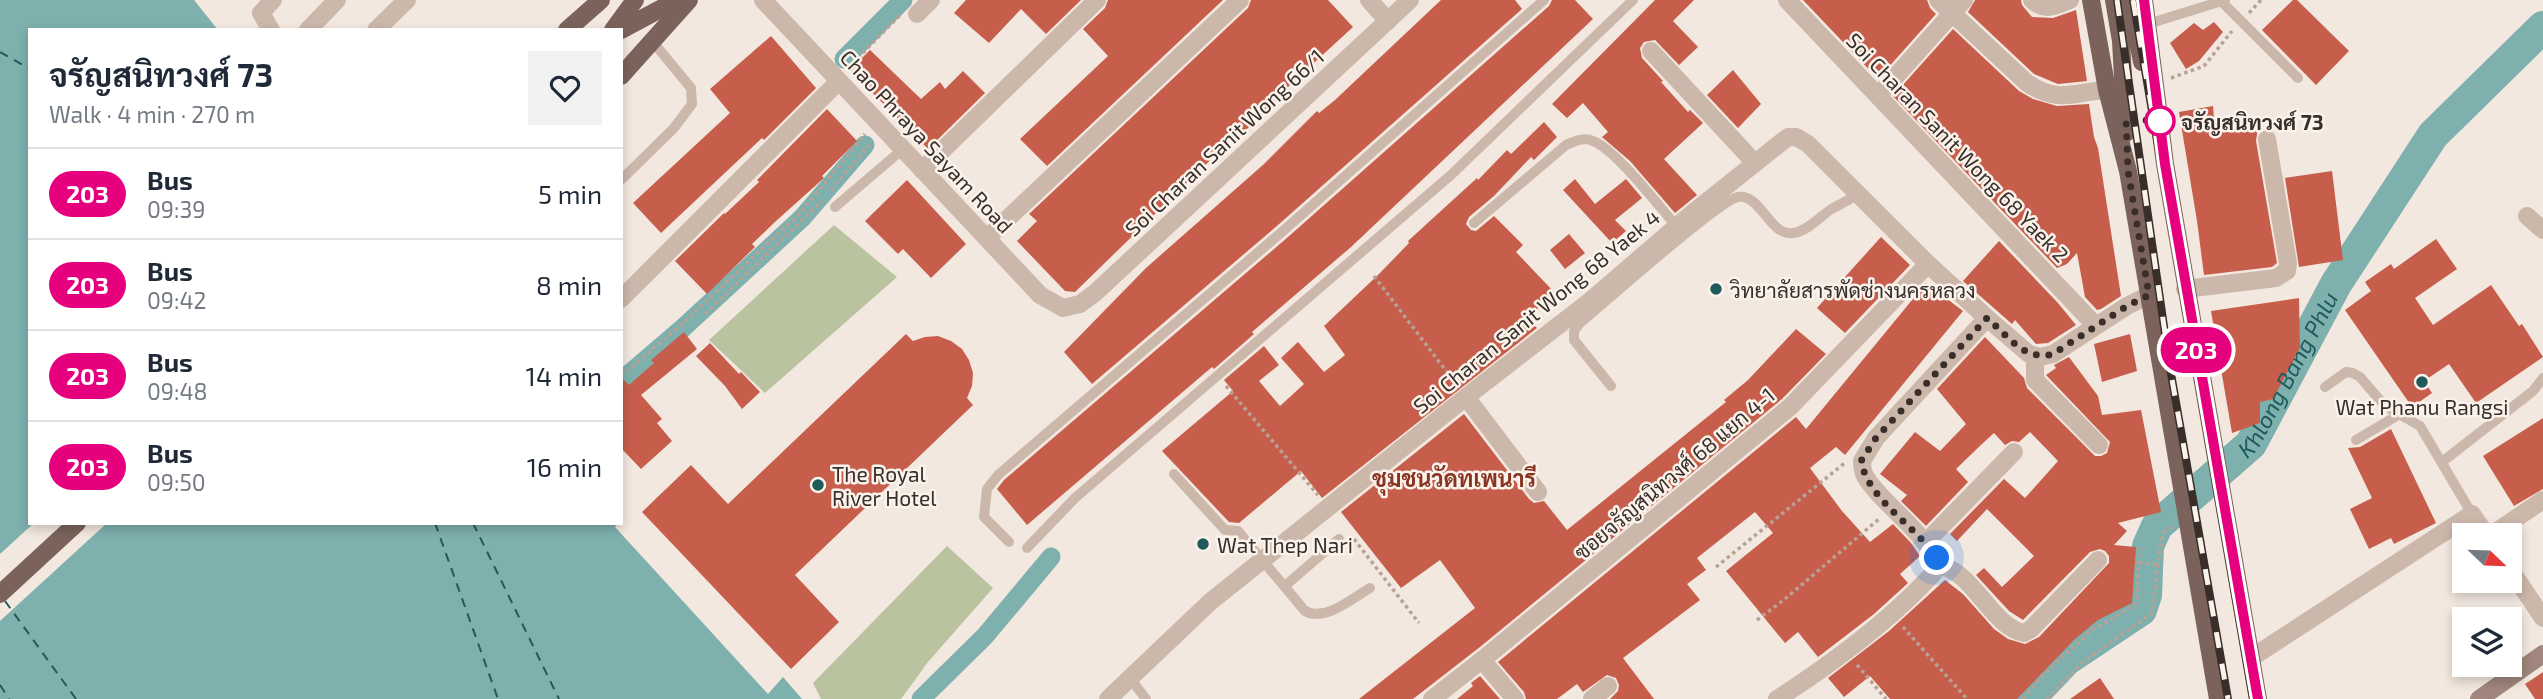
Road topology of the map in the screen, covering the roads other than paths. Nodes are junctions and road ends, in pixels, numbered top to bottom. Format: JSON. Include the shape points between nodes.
{"nodes":[{"id":1,"x":273,"y":0,"type":"edge"},
{"id":2,"x":337,"y":0,"type":"edge"},
{"id":3,"x":407,"y":0,"type":"edge"},
{"id":4,"x":601,"y":0,"type":"edge"},
{"id":5,"x":635,"y":0,"type":"edge"},
{"id":6,"x":677,"y":0,"type":"edge"},
{"id":7,"x":689,"y":0,"type":"edge"},
{"id":8,"x":763,"y":0,"type":"edge"},
{"id":9,"x":931,"y":0,"type":"edge"},
{"id":10,"x":1097,"y":0,"type":"edge"},
{"id":11,"x":1240,"y":0,"type":"edge"},
{"id":12,"x":1369,"y":0,"type":"edge"},
{"id":13,"x":1410,"y":0,"type":"edge"},
{"id":14,"x":1544,"y":0,"type":"edge"},
{"id":15,"x":1633,"y":0,"type":"edge"},
{"id":16,"x":1787,"y":0,"type":"edge"},
{"id":17,"x":1964,"y":0,"type":"edge"},
{"id":18,"x":2032,"y":0,"type":"edge"},
{"id":19,"x":2070,"y":0,"type":"edge"},
{"id":20,"x":2091,"y":0,"type":"edge"},
{"id":21,"x":2115,"y":0,"type":"edge"},
{"id":22,"x":2130,"y":0,"type":"edge"},
{"id":23,"x":2144,"y":0,"type":"edge"},
{"id":24,"x":2223,"y":1,"type":"edge"},
{"id":25,"x":1944,"y":6,"type":"edge"},
{"id":26,"x":917,"y":14,"type":"road end"},
{"id":27,"x":1388,"y":21,"type":"junction"},
{"id":28,"x":2148,"y":24,"type":"junction"},
{"id":29,"x":270,"y":28,"type":"edge"},
{"id":30,"x":310,"y":28,"type":"edge"},
{"id":31,"x":378,"y":28,"type":"edge"},
{"id":32,"x":569,"y":28,"type":"edge"},
{"id":33,"x":614,"y":28,"type":"edge"},
{"id":34,"x":623,"y":29,"type":"edge"},
{"id":35,"x":653,"y":42,"type":"junction"},
{"id":36,"x":1651,"y":51,"type":"dead end"},
{"id":37,"x":623,"y":74,"type":"edge"},
{"id":38,"x":843,"y":76,"type":"junction"},
{"id":39,"x":2298,"y":78,"type":"dead end"},
{"id":40,"x":2107,"y":90,"type":"junction"},
{"id":41,"x":1878,"y":96,"type":"junction"},
{"id":42,"x":2267,"y":139,"type":"dead end"},
{"id":43,"x":903,"y":149,"type":"junction"},
{"id":44,"x":1755,"y":163,"type":"junction"},
{"id":45,"x":2165,"y":164,"type":"junction"},
{"id":46,"x":922,"y":170,"type":"junction"},
{"id":47,"x":2128,"y":171,"type":"junction"},
{"id":48,"x":623,"y":178,"type":"edge"},
{"id":49,"x":1859,"y":194,"type":"junction"},
{"id":50,"x":835,"y":207,"type":"dead end"},
{"id":51,"x":2527,"y":216,"type":"dead end"},
{"id":52,"x":1474,"y":223,"type":"dead end"},
{"id":53,"x":1676,"y":227,"type":"junction"},
{"id":54,"x":2543,"y":230,"type":"edge"},
{"id":55,"x":987,"y":238,"type":"junction"},
{"id":56,"x":1928,"y":264,"type":"junction"},
{"id":57,"x":2185,"y":289,"type":"junction"},
{"id":58,"x":2149,"y":295,"type":"junction"},
{"id":59,"x":623,"y":297,"type":"edge"},
{"id":60,"x":1063,"y":308,"type":"joint"},
{"id":61,"x":1987,"y":318,"type":"junction"},
{"id":62,"x":2096,"y":326,"type":"junction"},
{"id":63,"x":2035,"y":356,"type":"junction"},
{"id":64,"x":2543,"y":378,"type":"edge"},
{"id":65,"x":1611,"y":386,"type":"dead end"},
{"id":66,"x":2325,"y":387,"type":"dead end"},
{"id":67,"x":1466,"y":397,"type":"junction"},
{"id":68,"x":2400,"y":414,"type":"junction"},
{"id":69,"x":2356,"y":440,"type":"dead end"},
{"id":70,"x":2099,"y":445,"type":"dead end"},
{"id":71,"x":2014,"y":453,"type":"dead end"},
{"id":72,"x":2442,"y":461,"type":"junction"},
{"id":73,"x":1174,"y":474,"type":"dead end"},
{"id":74,"x":1538,"y":492,"type":"dead end"},
{"id":75,"x":2543,"y":499,"type":"edge"},
{"id":76,"x":2472,"y":514,"type":"junction"},
{"id":77,"x":2479,"y":523,"type":"edge"},
{"id":78,"x":2507,"y":523,"type":"edge"},
{"id":79,"x":75,"y":525,"type":"edge"},
{"id":80,"x":1339,"y":539,"type":"dead end"},
{"id":81,"x":1009,"y":542,"type":"dead end"},
{"id":82,"x":1926,"y":542,"type":"junction"},
{"id":83,"x":1027,"y":548,"type":"dead end"},
{"id":84,"x":1263,"y":559,"type":"junction"},
{"id":85,"x":2098,"y":560,"type":"dead end"},
{"id":86,"x":1937,"y":565,"type":"junction"},
{"id":87,"x":1284,"y":586,"type":"junction"},
{"id":88,"x":2522,"y":587,"type":"edge"},
{"id":89,"x":1370,"y":589,"type":"dead end"},
{"id":90,"x":0,"y":594,"type":"edge"},
{"id":91,"x":2543,"y":618,"type":"edge"},
{"id":92,"x":2543,"y":654,"type":"edge"},
{"id":93,"x":2251,"y":658,"type":"junction"},
{"id":94,"x":1482,"y":660,"type":"junction"},
{"id":95,"x":1130,"y":678,"type":"junction"},
{"id":96,"x":1608,"y":686,"type":"dead end"},
{"id":97,"x":1108,"y":699,"type":"edge"},
{"id":98,"x":1146,"y":699,"type":"edge"},
{"id":99,"x":1432,"y":699,"type":"edge"},
{"id":100,"x":1514,"y":699,"type":"edge"},
{"id":101,"x":1592,"y":699,"type":"edge"},
{"id":102,"x":1777,"y":699,"type":"edge"},
{"id":103,"x":2218,"y":699,"type":"edge"},
{"id":104,"x":2258,"y":699,"type":"edge"},
{"id":105,"x":2479,"y":699,"type":"edge"}],
"edges":[{"from":1,"to":29,"type":"street","via":[[261,13]]},
{"from":2,"to":30,"type":"street"},
{"from":3,"to":31,"type":"street"},
{"from":4,"to":32,"type":"main road"},
{"from":5,"to":33,"type":"main road"},
{"from":6,"to":34,"type":"main road"},
{"from":7,"to":35,"type":"main road"},
{"from":8,"to":38,"type":"street","name":"Chao Phraya Sayam Road"},
{"from":9,"to":26,"type":"street"},
{"from":10,"to":46,"type":"street"},
{"from":11,"to":55,"type":"street"},
{"from":12,"to":27,"type":"street"},
{"from":13,"to":27,"type":"street","name":"Soi Charan Sanit Wong 66/1"},
{"from":14,"to":81,"type":"lane","via":[[998,475],[987,489],[985,517]]},
{"from":15,"to":83,"type":"lane","via":[[1451,174],[1075,498]]},
{"from":16,"to":41,"type":"street","name":"Soi Charan Sanit Wong 68 Yaek 2"},
{"from":17,"to":25,"type":"street"},
{"from":18,"to":19,"type":"street","via":[[2049,8]]},
{"from":20,"to":40,"type":"main road"},
{"from":21,"to":47,"type":"main road","via":[[2122,41]]},
{"from":22,"to":45,"type":"main road"},
{"from":23,"to":28,"type":"main road"},
{"from":24,"to":28,"type":"lane"},
{"from":24,"to":39,"type":"lane"},
{"from":25,"to":40,"type":"street","via":[[2043,93],[2056,97]]},
{"from":25,"to":41,"type":"street"},
{"from":27,"to":60,"type":"street","name":"Soi Charan Sanit Wong 66/1","via":[[1095,293],[1080,304]]},
{"from":28,"to":45,"type":"main road"},
{"from":35,"to":37,"type":"main road"},
{"from":35,"to":48,"type":"lane","via":[[691,88],[692,104]]},
{"from":36,"to":44,"type":"street"},
{"from":38,"to":43,"type":"street","name":"Chao Phraya Sayam Road"},
{"from":38,"to":59,"type":"street"},
{"from":40,"to":47,"type":"main road"},
{"from":41,"to":62,"type":"street","name":"Soi Charan Sanit Wong 68 Yaek 2"},
{"from":42,"to":57,"type":"street","via":[[2287,271],[2276,278]]},
{"from":43,"to":46,"type":"street","name":"Chao Phraya Sayam Road"},
{"from":43,"to":50,"type":"lane"},
{"from":44,"to":49,"type":"street","name":"Soi Charan Sanit Wong 68 Yaek 4","via":[[1788,137],[1796,137]]},
{"from":44,"to":53,"type":"street","name":"Soi Charan Sanit Wong 68 Yaek 4"},
{"from":45,"to":57,"type":"main road"},
{"from":46,"to":55,"type":"street","name":"Chao Phraya Sayam Road"},
{"from":47,"to":58,"type":"main road"},
{"from":49,"to":56,"type":"street","name":"Soi Charan Sanit Wong 68 Yaek 4"},
{"from":49,"to":65,"type":"lane","via":[[1791,234],[1742,197],[1707,217],[1574,331],[1574,340]]},
{"from":51,"to":54,"type":"street"},
{"from":52,"to":53,"type":"lane","via":[[1579,139],[1592,140],[1610,152]]},
{"from":53,"to":67,"type":"street","name":"Soi Charan Sanit Wong 68 Yaek 4"},
{"from":55,"to":60,"type":"street","name":"Chao Phraya Sayam Road","via":[[1040,295]]},
{"from":56,"to":61,"type":"street","name":"Soi Charan Sanit Wong 68 Yaek 4"},
{"from":56,"to":94,"type":"street","name":"ซอยจรัญสนิทวงศ์ 68 แยก 4-1","via":[[1790,407]]},
{"from":57,"to":93,"type":"main road"},
{"from":58,"to":62,"type":"street"},
{"from":58,"to":103,"type":"main road"},
{"from":61,"to":63,"type":"street","name":"Soi Charan Sanit Wong 68 Yaek 4"},
{"from":61,"to":82,"type":"street","via":[[1876,438],[1861,461],[1864,475]]},
{"from":62,"to":63,"type":"street","via":[[2053,354]]},
{"from":63,"to":70,"type":"street","via":[[2035,380]]},
{"from":64,"to":72,"type":"lane","via":[[2533,391]]},
{"from":66,"to":68,"type":"lane","via":[[2346,372],[2353,373],[2385,406]]},
{"from":67,"to":74,"type":"street"},
{"from":67,"to":84,"type":"street","name":"Soi Charan Sanit Wong 68 Yaek 4"},
{"from":68,"to":69,"type":"lane"},
{"from":68,"to":72,"type":"lane","via":[[2420,426]]},
{"from":71,"to":82,"type":"street"},
{"from":72,"to":76,"type":"lane"},
{"from":73,"to":84,"type":"lane","via":[[1225,530],[1238,531]]},
{"from":75,"to":78,"type":"street"},
{"from":76,"to":77,"type":"street"},
{"from":76,"to":93,"type":"street"},
{"from":79,"to":90,"type":"main road"},
{"from":80,"to":87,"type":"lane"},
{"from":82,"to":86,"type":"street"},
{"from":84,"to":87,"type":"lane"},
{"from":84,"to":95,"type":"street","name":"Soi Charan Sanit Wong 68 Yaek 4"},
{"from":85,"to":86,"type":"street","via":[[2024,634],[2008,626],[1952,569]]},
{"from":86,"to":102,"type":"street","via":[[1890,613]]},
{"from":87,"to":89,"type":"lane","via":[[1313,615],[1325,614]]},
{"from":88,"to":91,"type":"street"},
{"from":92,"to":105,"type":"street"},
{"from":93,"to":104,"type":"main road"},
{"from":94,"to":99,"type":"street","name":"ซอยจรัญสนิทวงศ์ 68 แยก 4-1"},
{"from":94,"to":100,"type":"street"},
{"from":95,"to":97,"type":"street","name":"Soi Charan Sanit Wong 68 Yaek 4"},
{"from":95,"to":98,"type":"lane"},
{"from":96,"to":101,"type":"street"}]}
